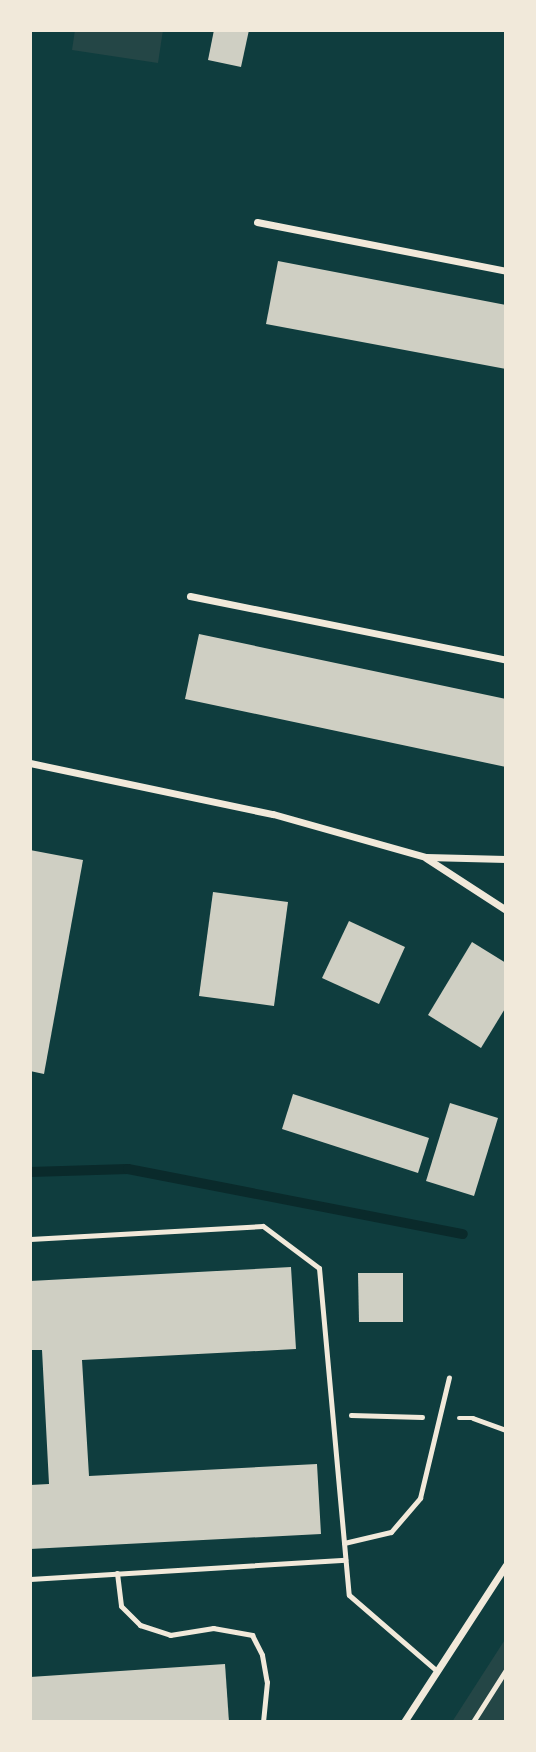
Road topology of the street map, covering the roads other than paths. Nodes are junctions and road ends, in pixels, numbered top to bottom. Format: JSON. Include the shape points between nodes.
{"nodes":[{"id":1,"x":257,"y":222,"type":"dead end"},
{"id":2,"x":506,"y":271,"type":"edge"},
{"id":3,"x":190,"y":596,"type":"dead end"},
{"id":4,"x":506,"y":660,"type":"edge"},
{"id":5,"x":30,"y":763,"type":"edge"},
{"id":6,"x":426,"y":857,"type":"junction"},
{"id":7,"x":506,"y":859,"type":"edge"},
{"id":8,"x":506,"y":910,"type":"edge"},
{"id":9,"x":30,"y":1239,"type":"edge"},
{"id":10,"x":449,"y":1377,"type":"dead end"},
{"id":11,"x":344,"y":1543,"type":"junction"},
{"id":12,"x":345,"y":1560,"type":"junction"},
{"id":13,"x":506,"y":1565,"type":"edge"},
{"id":14,"x":117,"y":1573,"type":"junction"},
{"id":15,"x":30,"y":1579,"type":"edge"},
{"id":16,"x":438,"y":1671,"type":"junction"},
{"id":17,"x":263,"y":1722,"type":"edge"},
{"id":18,"x":404,"y":1722,"type":"edge"}],
"edges":[{"from":1,"to":2,"type":"street"},
{"from":3,"to":4,"type":"street"},
{"from":5,"to":6,"type":"street","via":[[273,814]]},
{"from":6,"to":7,"type":"street"},
{"from":6,"to":8,"type":"street"},
{"from":9,"to":11,"type":"lane","via":[[263,1226],[319,1268]]},
{"from":10,"to":11,"type":"lane","via":[[420,1498],[391,1532]]},
{"from":11,"to":12,"type":"lane"},
{"from":12,"to":14,"type":"lane"},
{"from":12,"to":16,"type":"lane","via":[[349,1595]]},
{"from":13,"to":16,"type":"street"},
{"from":14,"to":15,"type":"lane"},
{"from":14,"to":17,"type":"lane","via":[[121,1606],[140,1625],[170,1635],[213,1628],[253,1634],[267,1682]]},
{"from":16,"to":18,"type":"street"}]}
